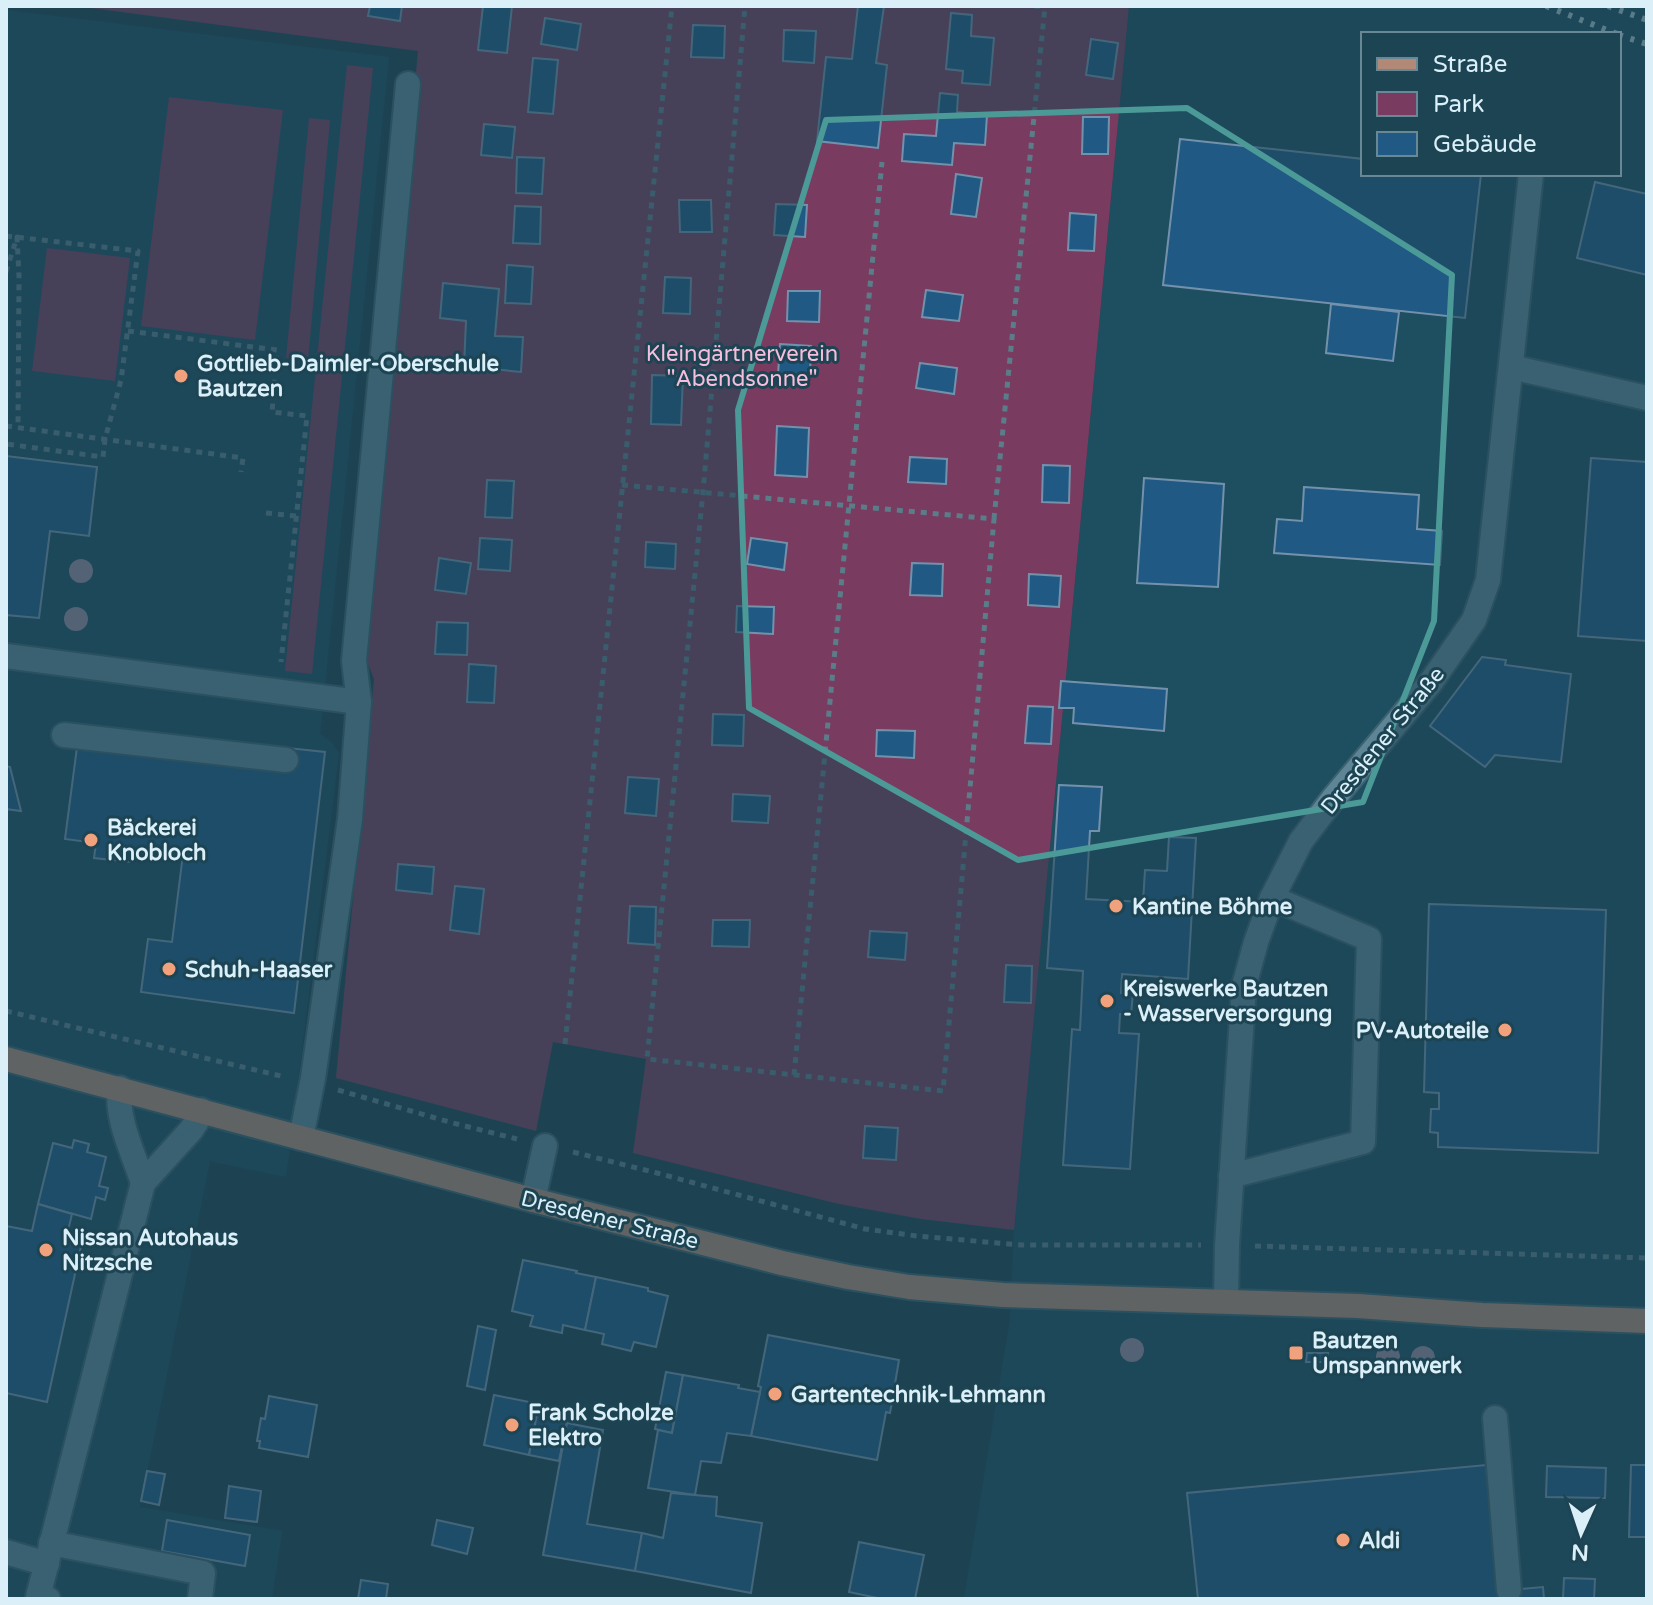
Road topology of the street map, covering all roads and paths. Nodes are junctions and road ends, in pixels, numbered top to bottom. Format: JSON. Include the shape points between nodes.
{"nodes":[{"id":1,"x":672,"y":6,"type":"edge"},
{"id":2,"x":745,"y":6,"type":"edge"},
{"id":3,"x":1034,"y":6,"type":"edge"},
{"id":4,"x":1045,"y":7,"type":"edge"},
{"id":5,"x":408,"y":84,"type":"dead end"},
{"id":6,"x":882,"y":162,"type":"dead end"},
{"id":7,"x":1531,"y":176,"type":"edge"},
{"id":8,"x":6,"y":236,"type":"edge"},
{"id":9,"x":17,"y":237,"type":"junction"},
{"id":10,"x":6,"y":272,"type":"edge"},
{"id":11,"x":128,"y":331,"type":"junction"},
{"id":12,"x":1511,"y":367,"type":"junction"},
{"id":13,"x":1647,"y":398,"type":"edge"},
{"id":14,"x":6,"y":426,"type":"edge"},
{"id":15,"x":18,"y":428,"type":"junction"},
{"id":16,"x":105,"y":439,"type":"junction"},
{"id":17,"x":6,"y":444,"type":"edge"},
{"id":18,"x":241,"y":472,"type":"dead end"},
{"id":19,"x":622,"y":485,"type":"junction"},
{"id":20,"x":703,"y":492,"type":"junction"},
{"id":21,"x":848,"y":506,"type":"junction"},
{"id":22,"x":266,"y":513,"type":"dead end"},
{"id":23,"x":296,"y":516,"type":"junction"},
{"id":24,"x":994,"y":519,"type":"junction"},
{"id":25,"x":6,"y":656,"type":"edge"},
{"id":26,"x":278,"y":691,"type":"junction"},
{"id":27,"x":359,"y":702,"type":"junction"},
{"id":28,"x":64,"y":735,"type":"dead end"},
{"id":29,"x":286,"y":760,"type":"dead end"},
{"id":30,"x":1272,"y":898,"type":"junction"},
{"id":31,"x":6,"y":1011,"type":"edge"},
{"id":32,"x":565,"y":1044,"type":"dead end"},
{"id":33,"x":6,"y":1059,"type":"edge"},
{"id":34,"x":794,"y":1075,"type":"junction"},
{"id":35,"x":312,"y":1083,"type":"junction"},
{"id":36,"x":120,"y":1088,"type":"junction"},
{"id":37,"x":201,"y":1110,"type":"junction"},
{"id":38,"x":301,"y":1138,"type":"junction"},
{"id":39,"x":545,"y":1146,"type":"junction"},
{"id":40,"x":1231,"y":1176,"type":"junction"},
{"id":41,"x":143,"y":1183,"type":"junction"},
{"id":42,"x":533,"y":1200,"type":"junction"},
{"id":43,"x":1227,"y":1245,"type":"junction"},
{"id":44,"x":1647,"y":1258,"type":"edge"},
{"id":45,"x":1226,"y":1301,"type":"junction"},
{"id":46,"x":1647,"y":1321,"type":"edge"},
{"id":47,"x":1495,"y":1418,"type":"dead end"},
{"id":48,"x":6,"y":1552,"type":"edge"},
{"id":49,"x":49,"y":1554,"type":"junction"},
{"id":50,"x":1509,"y":1590,"type":"dead end"},
{"id":51,"x":48,"y":1599,"type":"edge"},
{"id":52,"x":200,"y":1599,"type":"edge"}],
"edges":[{"from":1,"to":19,"type":"path"},
{"from":2,"to":20,"type":"path"},
{"from":3,"to":4,"type":"path"},
{"from":4,"to":24,"type":"path"},
{"from":5,"to":27,"type":"street","via":[[354,661]]},
{"from":6,"to":21,"type":"path"},
{"from":7,"to":12,"type":"street","name":"Dresdener Straße"},
{"from":8,"to":9,"type":"path"},
{"from":9,"to":10,"type":"path"},
{"from":9,"to":11,"type":"path","via":[[138,251]]},
{"from":9,"to":15,"type":"path"},
{"from":11,"to":16,"type":"path"},
{"from":11,"to":23,"type":"path","via":[[277,350],[272,412],[307,416]]},
{"from":12,"to":13,"type":"street"},
{"from":12,"to":30,"type":"street","name":"Dresdener Straße","via":[[1488,580],[1474,620],[1431,682],[1301,841]]},
{"from":14,"to":15,"type":"path"},
{"from":15,"to":16,"type":"path"},
{"from":16,"to":17,"type":"path","via":[[103,457]]},
{"from":16,"to":18,"type":"path","via":[[243,458]]},
{"from":19,"to":20,"type":"path"},
{"from":19,"to":32,"type":"path"},
{"from":20,"to":21,"type":"path"},
{"from":20,"to":34,"type":"path","via":[[647,1059]]},
{"from":21,"to":24,"type":"path"},
{"from":21,"to":34,"type":"path"},
{"from":22,"to":23,"type":"path"},
{"from":23,"to":26,"type":"path"},
{"from":24,"to":34,"type":"path","via":[[943,1091]]},
{"from":25,"to":26,"type":"street"},
{"from":26,"to":27,"type":"street"},
{"from":27,"to":35,"type":"street","via":[[350,819]]},
{"from":28,"to":29,"type":"street"},
{"from":30,"to":40,"type":"street","name":"Dresdener Straße","via":[[1244,986]]},
{"from":30,"to":40,"type":"street","via":[[1369,939],[1363,1142]]},
{"from":31,"to":35,"type":"path"},
{"from":33,"to":36,"type":"main road","name":"Dresdener Straße"},
{"from":35,"to":38,"type":"street"},
{"from":35,"to":39,"type":"path"},
{"from":36,"to":37,"type":"main road","name":"Dresdener Straße"},
{"from":36,"to":41,"type":"street","via":[[120,1113]]},
{"from":37,"to":38,"type":"main road","name":"Dresdener Straße"},
{"from":37,"to":41,"type":"street","via":[[191,1130]]},
{"from":38,"to":42,"type":"main road","name":"Dresdener Straße"},
{"from":39,"to":42,"type":"street"},
{"from":39,"to":43,"type":"path","via":[[865,1229],[1021,1245]]},
{"from":40,"to":43,"type":"street","name":"Dresdener Straße"},
{"from":41,"to":49,"type":"street"},
{"from":42,"to":45,"type":"main road","name":"Dresdener Straße","via":[[782,1263],[909,1287]]},
{"from":43,"to":44,"type":"path"},
{"from":43,"to":45,"type":"street","name":"Dresdener Straße"},
{"from":45,"to":46,"type":"main road","name":"Dresdener Straße"},
{"from":47,"to":50,"type":"street"},
{"from":48,"to":49,"type":"street"},
{"from":49,"to":51,"type":"street","via":[[38,1597]]},
{"from":49,"to":52,"type":"street","via":[[203,1573]]}]}
